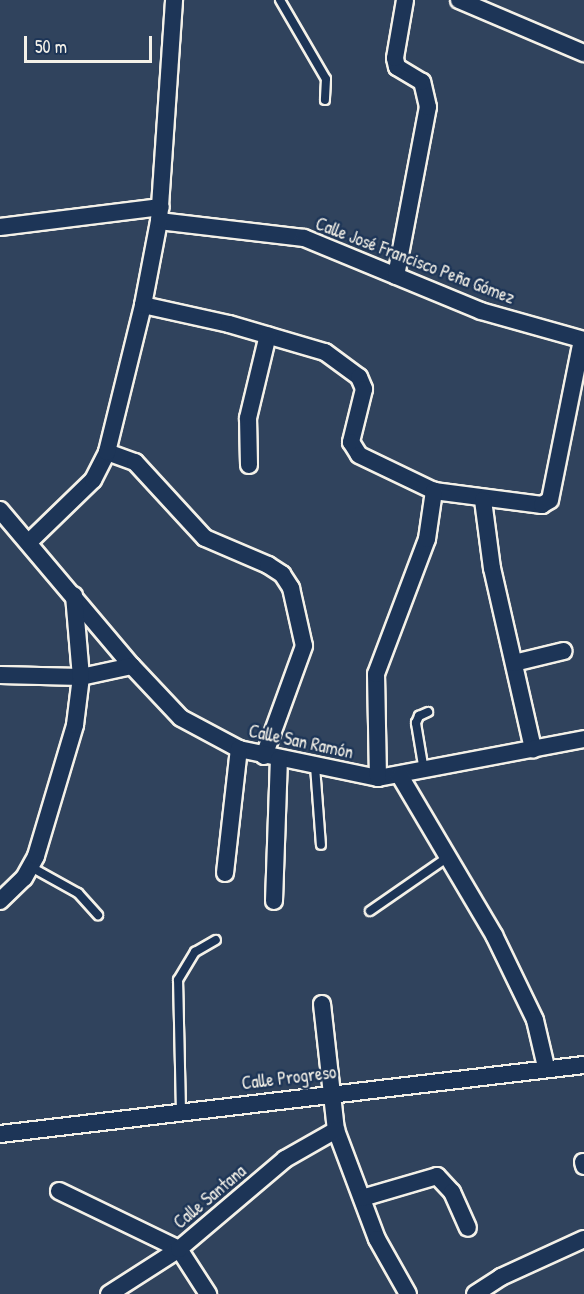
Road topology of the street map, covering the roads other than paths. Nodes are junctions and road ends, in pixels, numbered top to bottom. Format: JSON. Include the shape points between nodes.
{"nodes":[{"id":1,"x":174,"y":0,"type":"edge"},
{"id":2,"x":280,"y":0,"type":"edge"},
{"id":3,"x":405,"y":0,"type":"edge"},
{"id":4,"x":459,"y":0,"type":"edge"},
{"id":5,"x":584,"y":53,"type":"edge"},
{"id":6,"x":325,"y":100,"type":"dead end"},
{"id":7,"x":160,"y":214,"type":"junction"},
{"id":8,"x":0,"y":227,"type":"edge"},
{"id":9,"x":396,"y":276,"type":"junction"},
{"id":10,"x":143,"y":305,"type":"junction"},
{"id":11,"x":268,"y":335,"type":"junction"},
{"id":12,"x":583,"y":340,"type":"edge"},
{"id":13,"x":107,"y":452,"type":"junction"},
{"id":14,"x":249,"y":465,"type":"dead end"},
{"id":15,"x":434,"y":491,"type":"junction"},
{"id":16,"x":483,"y":500,"type":"junction"},
{"id":17,"x":0,"y":510,"type":"edge"},
{"id":18,"x":29,"y":542,"type":"junction"},
{"id":19,"x":74,"y":595,"type":"junction"},
{"id":20,"x":564,"y":651,"type":"dead end"},
{"id":21,"x":514,"y":663,"type":"junction"},
{"id":22,"x":132,"y":666,"type":"junction"},
{"id":23,"x":0,"y":675,"type":"edge"},
{"id":24,"x":81,"y":677,"type":"junction"},
{"id":25,"x":428,"y":712,"type":"dead end"},
{"id":26,"x":584,"y":739,"type":"edge"},
{"id":27,"x":238,"y":749,"type":"junction"},
{"id":28,"x":533,"y":749,"type":"junction"},
{"id":29,"x":272,"y":757,"type":"junction"},
{"id":30,"x":315,"y":766,"type":"junction"},
{"id":31,"x":424,"y":771,"type":"junction"},
{"id":32,"x":400,"y":776,"type":"junction"},
{"id":33,"x":378,"y":778,"type":"junction"},
{"id":34,"x":321,"y":845,"type":"dead end"},
{"id":35,"x":448,"y":857,"type":"junction"},
{"id":36,"x":31,"y":867,"type":"junction"},
{"id":37,"x":225,"y":873,"type":"dead end"},
{"id":38,"x":0,"y":901,"type":"edge"},
{"id":39,"x":274,"y":901,"type":"dead end"},
{"id":40,"x":370,"y":911,"type":"dead end"},
{"id":41,"x":98,"y":915,"type":"dead end"},
{"id":42,"x":216,"y":940,"type":"dead end"},
{"id":43,"x":322,"y":1004,"type":"dead end"},
{"id":44,"x":584,"y":1065,"type":"edge"},
{"id":45,"x":546,"y":1067,"type":"junction"},
{"id":46,"x":332,"y":1092,"type":"junction"},
{"id":47,"x":181,"y":1111,"type":"junction"},
{"id":48,"x":336,"y":1130,"type":"junction"},
{"id":49,"x":0,"y":1134,"type":"edge"},
{"id":50,"x":59,"y":1191,"type":"dead end"},
{"id":51,"x":362,"y":1198,"type":"junction"},
{"id":52,"x":468,"y":1228,"type":"dead end"},
{"id":53,"x":584,"y":1239,"type":"edge"},
{"id":54,"x":179,"y":1249,"type":"junction"},
{"id":55,"x":109,"y":1294,"type":"edge"},
{"id":56,"x":208,"y":1294,"type":"edge"},
{"id":57,"x":408,"y":1294,"type":"edge"},
{"id":58,"x":475,"y":1294,"type":"edge"}],
"edges":[{"from":1,"to":7,"type":"street"},
{"from":2,"to":6,"type":"lane","via":[[326,79]]},
{"from":3,"to":9,"type":"street","via":[[395,58],[397,67],[422,82],[428,107]]},
{"from":4,"to":5,"type":"street"},
{"from":7,"to":8,"type":"street","name":"Calle José Francisco Peña Gómez"},
{"from":7,"to":9,"type":"street","name":"Calle José Francisco Peña Gómez","via":[[304,238]]},
{"from":7,"to":10,"type":"street"},
{"from":9,"to":12,"type":"street","name":"Calle José Francisco Peña Gómez","via":[[481,311]]},
{"from":10,"to":11,"type":"street"},
{"from":10,"to":13,"type":"street"},
{"from":11,"to":14,"type":"street","via":[[248,418]]},
{"from":11,"to":15,"type":"street","via":[[325,352],[359,377],[364,389],[351,442],[359,455]]},
{"from":12,"to":16,"type":"street","via":[[550,500],[542,505]]},
{"from":13,"to":18,"type":"street","via":[[93,480]]},
{"from":13,"to":29,"type":"street","via":[[135,462],[205,538],[267,565],[282,574],[291,588],[304,646]]},
{"from":15,"to":16,"type":"street"},
{"from":15,"to":33,"type":"street","via":[[428,539],[376,674]]},
{"from":16,"to":21,"type":"street","via":[[492,568]]},
{"from":17,"to":18,"type":"street","name":"Calle San Ramón"},
{"from":18,"to":19,"type":"street","name":"Calle San Ramón"},
{"from":19,"to":22,"type":"street","name":"Calle San Ramón"},
{"from":19,"to":24,"type":"street"},
{"from":20,"to":21,"type":"street"},
{"from":21,"to":28,"type":"street"},
{"from":22,"to":24,"type":"street"},
{"from":22,"to":27,"type":"street","name":"Calle San Ramón","via":[[181,718]]},
{"from":23,"to":24,"type":"street"},
{"from":24,"to":36,"type":"street","via":[[75,725]]},
{"from":25,"to":31,"type":"lane","via":[[418,716],[416,723]]},
{"from":26,"to":28,"type":"street","name":"Calle San Ramón"},
{"from":27,"to":29,"type":"street","name":"Calle San Ramón"},
{"from":27,"to":37,"type":"street"},
{"from":28,"to":31,"type":"street","name":"Calle San Ramón"},
{"from":29,"to":30,"type":"street","name":"Calle San Ramón"},
{"from":29,"to":39,"type":"street"},
{"from":30,"to":33,"type":"street","name":"Calle San Ramón"},
{"from":30,"to":34,"type":"lane"},
{"from":31,"to":32,"type":"street","name":"Calle San Ramón"},
{"from":32,"to":33,"type":"street","name":"Calle San Ramón"},
{"from":32,"to":35,"type":"street"},
{"from":35,"to":40,"type":"lane"},
{"from":35,"to":45,"type":"street","via":[[494,935],[535,1020]]},
{"from":36,"to":38,"type":"street"},
{"from":36,"to":41,"type":"lane","via":[[78,893]]},
{"from":42,"to":47,"type":"lane","via":[[195,952],[178,980]]},
{"from":43,"to":46,"type":"street"},
{"from":44,"to":45,"type":"street","name":"Calle Progreso"},
{"from":45,"to":46,"type":"street","name":"Calle Progreso"},
{"from":46,"to":47,"type":"street","name":"Calle Progreso"},
{"from":46,"to":48,"type":"street"},
{"from":47,"to":49,"type":"street","name":"Calle Progreso"},
{"from":48,"to":51,"type":"street"},
{"from":48,"to":54,"type":"street","name":"Calle Santana","via":[[285,1159]]},
{"from":50,"to":54,"type":"street"},
{"from":51,"to":52,"type":"street","via":[[437,1176],[452,1192]]},
{"from":51,"to":57,"type":"street","via":[[377,1239]]},
{"from":53,"to":58,"type":"street","via":[[501,1277]]},
{"from":54,"to":55,"type":"street","name":"Calle Santana"},
{"from":54,"to":56,"type":"street"}]}
